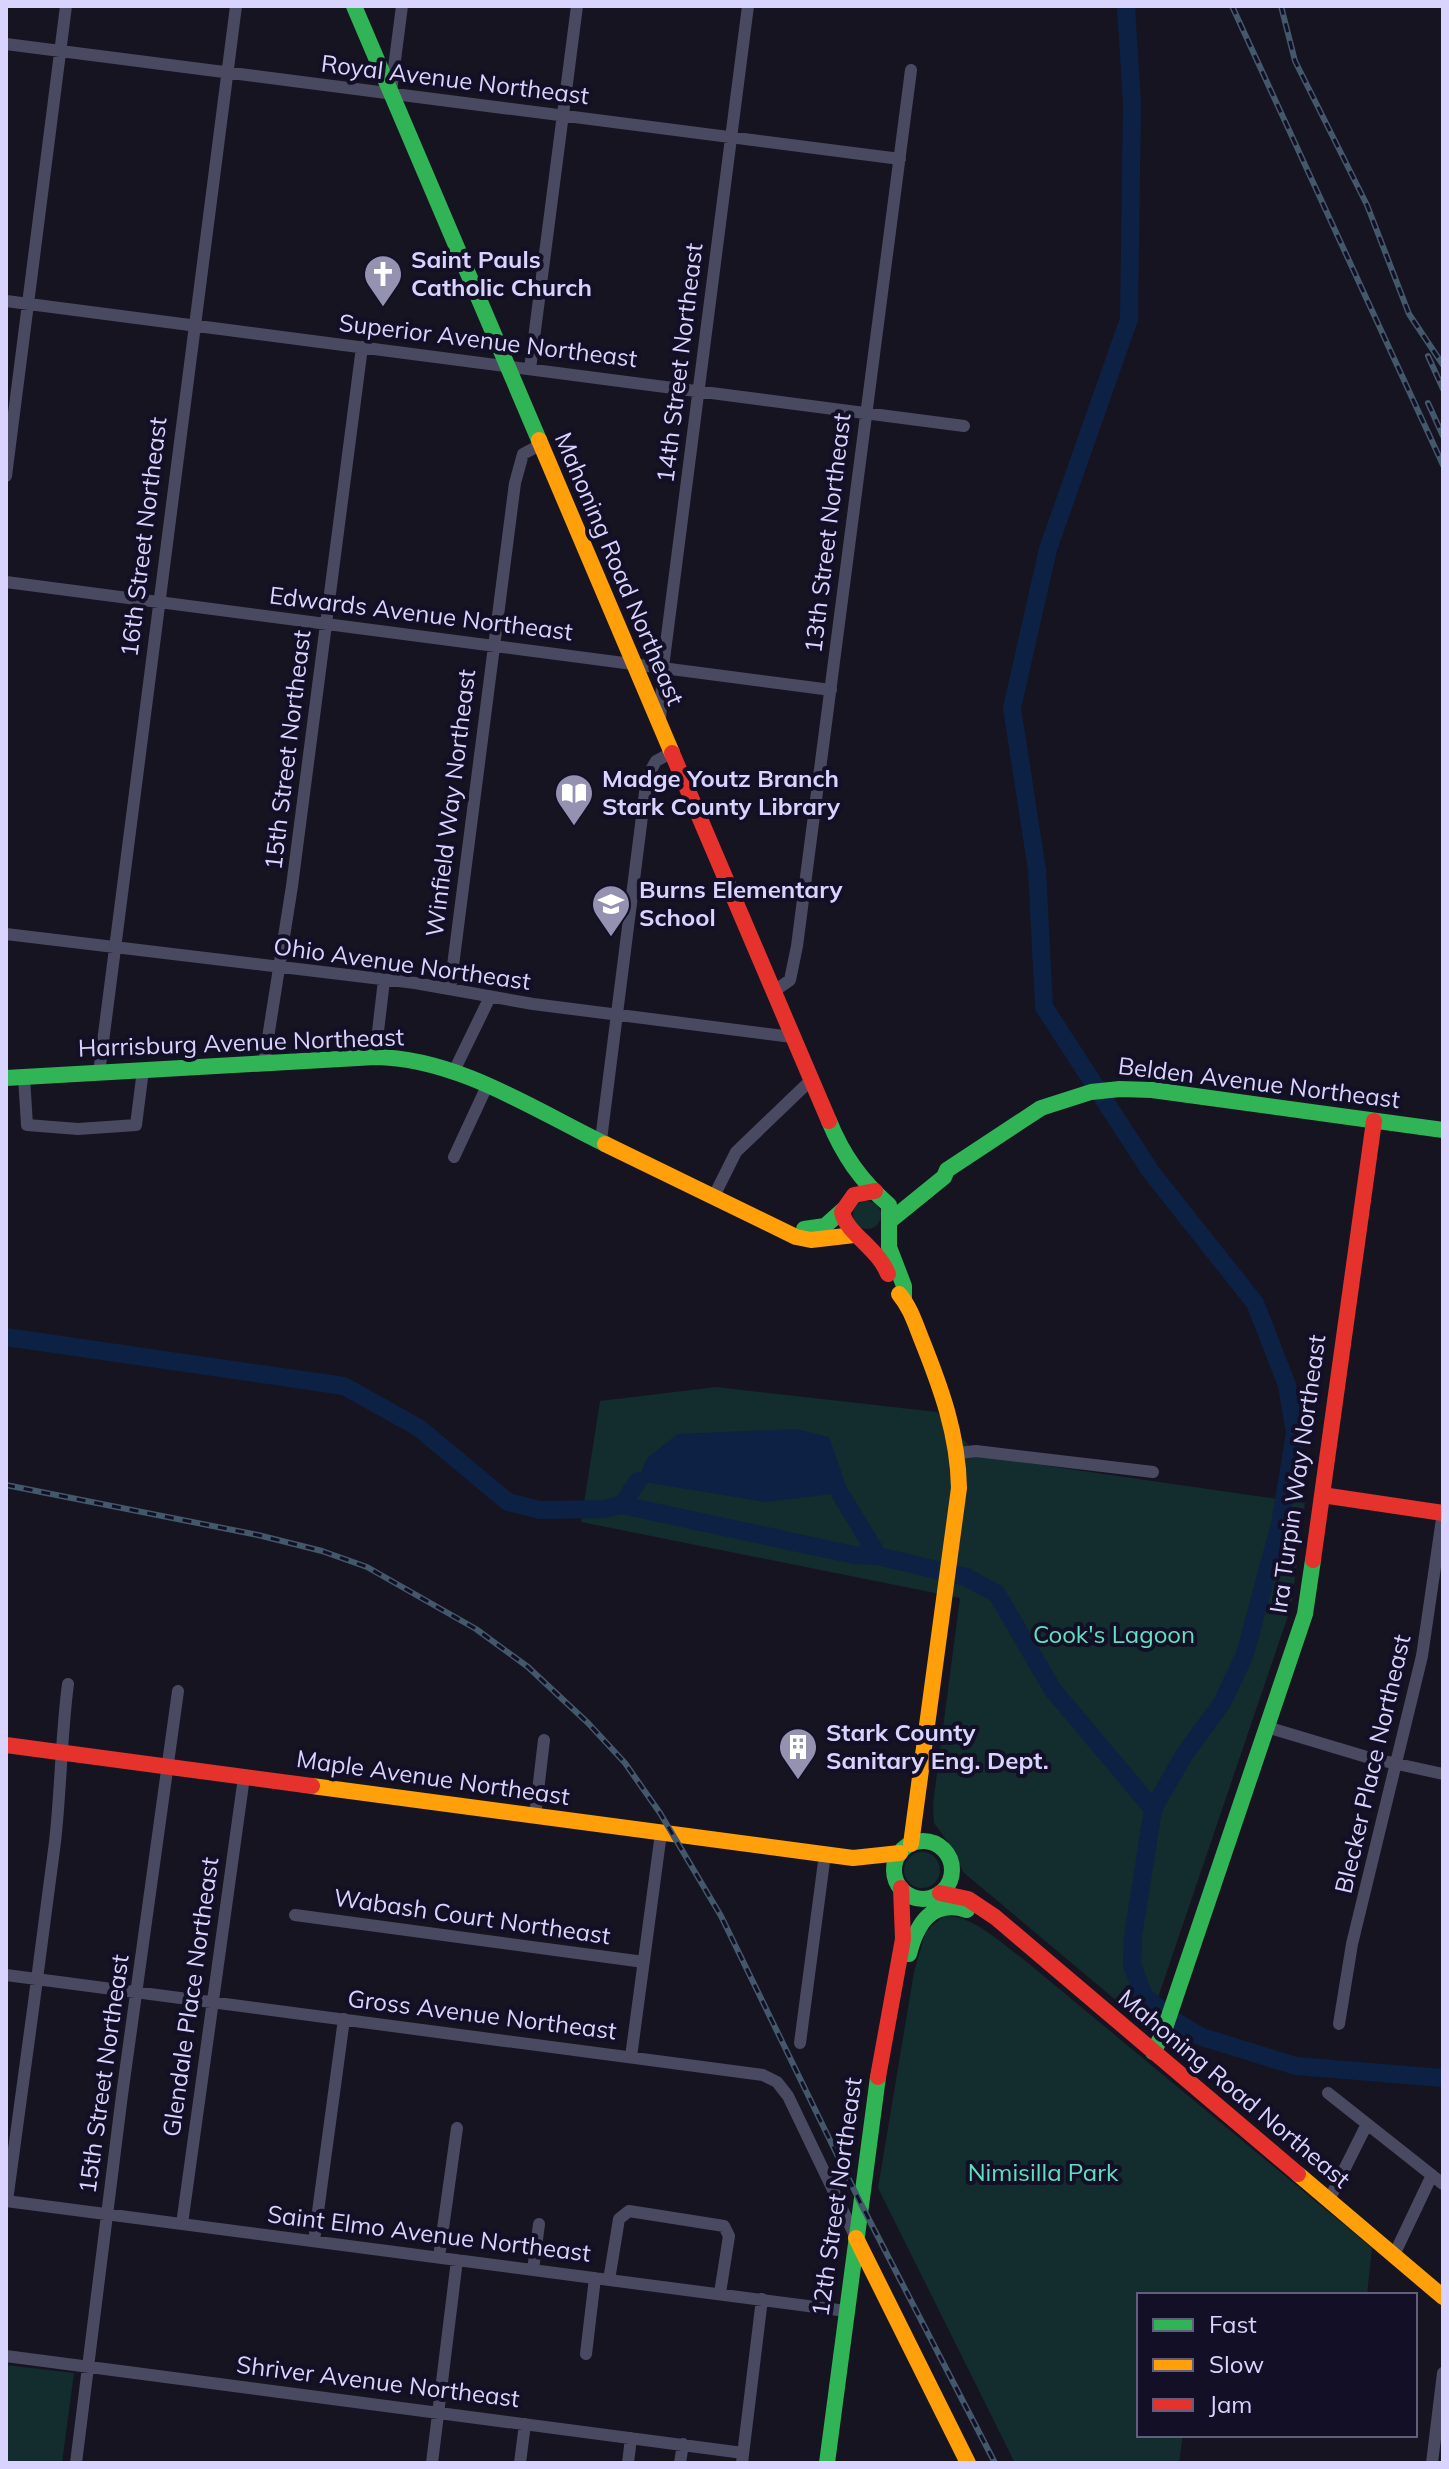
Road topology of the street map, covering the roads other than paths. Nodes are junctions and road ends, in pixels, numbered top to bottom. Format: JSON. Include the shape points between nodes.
{"nodes":[{"id":1,"x":66,"y":6,"type":"edge"},
{"id":2,"x":236,"y":6,"type":"edge"},
{"id":3,"x":354,"y":6,"type":"edge"},
{"id":4,"x":402,"y":6,"type":"edge"},
{"id":5,"x":577,"y":6,"type":"edge"},
{"id":6,"x":748,"y":6,"type":"edge"},
{"id":7,"x":6,"y":44,"type":"edge"},
{"id":8,"x":61,"y":51,"type":"junction"},
{"id":9,"x":911,"y":70,"type":"dead end"},
{"id":10,"x":227,"y":73,"type":"junction"},
{"id":11,"x":391,"y":94,"type":"junction"},
{"id":12,"x":563,"y":116,"type":"junction"},
{"id":13,"x":732,"y":137,"type":"junction"},
{"id":14,"x":900,"y":159,"type":"junction"},
{"id":15,"x":6,"y":301,"type":"edge"},
{"id":16,"x":28,"y":304,"type":"junction"},
{"id":17,"x":194,"y":326,"type":"junction"},
{"id":18,"x":362,"y":347,"type":"junction"},
{"id":19,"x":507,"y":366,"type":"junction"},
{"id":20,"x":530,"y":369,"type":"junction"},
{"id":21,"x":698,"y":391,"type":"junction"},
{"id":22,"x":866,"y":413,"type":"junction"},
{"id":23,"x":964,"y":426,"type":"dead end"},
{"id":24,"x":540,"y":445,"type":"junction"},
{"id":25,"x":6,"y":476,"type":"edge"},
{"id":26,"x":6,"y":582,"type":"edge"},
{"id":27,"x":158,"y":603,"type":"junction"},
{"id":28,"x":326,"y":624,"type":"junction"},
{"id":29,"x":494,"y":646,"type":"junction"},
{"id":30,"x":634,"y":663,"type":"junction"},
{"id":31,"x":663,"y":667,"type":"junction"},
{"id":32,"x":831,"y":690,"type":"junction"},
{"id":33,"x":660,"y":726,"type":"junction"},
{"id":34,"x":671,"y":753,"type":"junction"},
{"id":35,"x":6,"y":934,"type":"edge"},
{"id":36,"x":114,"y":949,"type":"junction"},
{"id":37,"x":279,"y":968,"type":"junction"},
{"id":38,"x":384,"y":980,"type":"junction"},
{"id":39,"x":450,"y":989,"type":"junction"},
{"id":40,"x":773,"y":992,"type":"junction"},
{"id":41,"x":490,"y":997,"type":"junction"},
{"id":42,"x":618,"y":1016,"type":"junction"},
{"id":43,"x":792,"y":1037,"type":"junction"},
{"id":44,"x":375,"y":1057,"type":"junction"},
{"id":45,"x":264,"y":1063,"type":"junction"},
{"id":46,"x":143,"y":1070,"type":"junction"},
{"id":47,"x":454,"y":1071,"type":"junction"},
{"id":48,"x":99,"y":1073,"type":"junction"},
{"id":49,"x":24,"y":1077,"type":"junction"},
{"id":50,"x":6,"y":1078,"type":"edge"},
{"id":51,"x":811,"y":1080,"type":"junction"},
{"id":52,"x":487,"y":1086,"type":"junction"},
{"id":53,"x":1374,"y":1121,"type":"junction"},
{"id":54,"x":1443,"y":1130,"type":"edge"},
{"id":55,"x":601,"y":1140,"type":"junction"},
{"id":56,"x":841,"y":1150,"type":"junction"},
{"id":57,"x":454,"y":1157,"type":"dead end"},
{"id":58,"x":947,"y":1170,"type":"junction"},
{"id":59,"x":878,"y":1193,"type":"junction"},
{"id":60,"x":715,"y":1194,"type":"junction"},
{"id":61,"x":844,"y":1209,"type":"junction"},
{"id":62,"x":890,"y":1223,"type":"junction"},
{"id":63,"x":779,"y":1225,"type":"junction"},
{"id":64,"x":857,"y":1236,"type":"junction"},
{"id":65,"x":904,"y":1299,"type":"junction"},
{"id":66,"x":959,"y":1453,"type":"junction"},
{"id":67,"x":1153,"y":1472,"type":"dead end"},
{"id":68,"x":1322,"y":1495,"type":"junction"},
{"id":69,"x":1443,"y":1513,"type":"edge"},
{"id":70,"x":68,"y":1684,"type":"dead end"},
{"id":71,"x":178,"y":1691,"type":"dead end"},
{"id":72,"x":1267,"y":1727,"type":"junction"},
{"id":73,"x":544,"y":1740,"type":"dead end"},
{"id":74,"x":6,"y":1745,"type":"edge"},
{"id":75,"x":62,"y":1753,"type":"junction"},
{"id":76,"x":1395,"y":1764,"type":"junction"},
{"id":77,"x":168,"y":1767,"type":"junction"},
{"id":78,"x":1443,"y":1774,"type":"edge"},
{"id":79,"x":244,"y":1777,"type":"junction"},
{"id":80,"x":919,"y":1798,"type":"junction"},
{"id":81,"x":535,"y":1816,"type":"junction"},
{"id":82,"x":661,"y":1833,"type":"junction"},
{"id":83,"x":933,"y":1843,"type":"junction"},
{"id":84,"x":905,"y":1849,"type":"junction"},
{"id":85,"x":825,"y":1854,"type":"junction"},
{"id":86,"x":853,"y":1858,"type":"junction"},
{"id":87,"x":951,"y":1872,"type":"junction"},
{"id":88,"x":898,"y":1883,"type":"junction"},
{"id":89,"x":936,"y":1895,"type":"junction"},
{"id":90,"x":295,"y":1915,"type":"dead end"},
{"id":91,"x":995,"y":1917,"type":"junction"},
{"id":92,"x":903,"y":1939,"type":"junction"},
{"id":93,"x":1034,"y":1951,"type":"junction"},
{"id":94,"x":644,"y":1962,"type":"junction"},
{"id":95,"x":6,"y":1975,"type":"edge"},
{"id":96,"x":37,"y":1979,"type":"junction"},
{"id":97,"x":137,"y":1993,"type":"junction"},
{"id":98,"x":213,"y":2003,"type":"junction"},
{"id":99,"x":344,"y":2019,"type":"junction"},
{"id":100,"x":887,"y":2019,"type":"junction"},
{"id":101,"x":1339,"y":2024,"type":"dead end"},
{"id":102,"x":800,"y":2043,"type":"dead end"},
{"id":103,"x":1153,"y":2052,"type":"junction"},
{"id":104,"x":631,"y":2057,"type":"junction"},
{"id":105,"x":1328,"y":2093,"type":"dead end"},
{"id":106,"x":1367,"y":2124,"type":"junction"},
{"id":107,"x":457,"y":2128,"type":"dead end"},
{"id":108,"x":1438,"y":2180,"type":"edge"},
{"id":109,"x":1329,"y":2200,"type":"junction"},
{"id":110,"x":6,"y":2201,"type":"edge"},
{"id":111,"x":108,"y":2214,"type":"junction"},
{"id":112,"x":182,"y":2224,"type":"junction"},
{"id":113,"x":539,"y":2224,"type":"dead end"},
{"id":114,"x":856,"y":2238,"type":"junction"},
{"id":115,"x":314,"y":2241,"type":"junction"},
{"id":116,"x":1394,"y":2255,"type":"junction"},
{"id":117,"x":439,"y":2257,"type":"junction"},
{"id":118,"x":457,"y":2260,"type":"junction"},
{"id":119,"x":533,"y":2270,"type":"junction"},
{"id":120,"x":595,"y":2278,"type":"junction"},
{"id":121,"x":609,"y":2280,"type":"junction"},
{"id":122,"x":1441,"y":2292,"type":"edge"},
{"id":123,"x":720,"y":2293,"type":"junction"},
{"id":124,"x":762,"y":2299,"type":"junction"},
{"id":125,"x":846,"y":2311,"type":"junction"},
{"id":126,"x":586,"y":2354,"type":"dead end"},
{"id":127,"x":6,"y":2356,"type":"edge"},
{"id":128,"x":89,"y":2367,"type":"junction"},
{"id":129,"x":1443,"y":2373,"type":"edge"},
{"id":130,"x":438,"y":2413,"type":"junction"},
{"id":131,"x":525,"y":2424,"type":"junction"},
{"id":132,"x":631,"y":2438,"type":"junction"},
{"id":133,"x":683,"y":2444,"type":"junction"},
{"id":134,"x":743,"y":2458,"type":"edge"},
{"id":135,"x":76,"y":2463,"type":"edge"},
{"id":136,"x":432,"y":2463,"type":"edge"},
{"id":137,"x":520,"y":2463,"type":"edge"},
{"id":138,"x":628,"y":2463,"type":"edge"},
{"id":139,"x":680,"y":2463,"type":"edge"},
{"id":140,"x":827,"y":2463,"type":"edge"},
{"id":141,"x":968,"y":2463,"type":"edge"},
{"id":142,"x":1432,"y":2463,"type":"edge"}],
"edges":[{"from":1,"to":8,"type":"street"},
{"from":2,"to":10,"type":"street","name":"16th Street Northeast"},
{"from":3,"to":11,"type":"main road","name":"Mahoning Road Northeast"},
{"from":4,"to":11,"type":"street"},
{"from":5,"to":12,"type":"street"},
{"from":6,"to":13,"type":"street","name":"14th Street Northeast"},
{"from":7,"to":8,"type":"street","name":"Royal Avenue Northeast"},
{"from":8,"to":10,"type":"street","name":"Royal Avenue Northeast"},
{"from":8,"to":16,"type":"street"},
{"from":9,"to":14,"type":"street","name":"13th Street Northeast"},
{"from":10,"to":11,"type":"street","name":"Royal Avenue Northeast"},
{"from":10,"to":17,"type":"street","name":"16th Street Northeast"},
{"from":11,"to":12,"type":"street","name":"Royal Avenue Northeast"},
{"from":11,"to":19,"type":"main road","name":"Mahoning Road Northeast"},
{"from":12,"to":13,"type":"street","name":"Royal Avenue Northeast"},
{"from":12,"to":20,"type":"street"},
{"from":13,"to":14,"type":"street","name":"Royal Avenue Northeast"},
{"from":13,"to":21,"type":"street","name":"14th Street Northeast"},
{"from":14,"to":22,"type":"street","name":"13th Street Northeast"},
{"from":15,"to":16,"type":"street","name":"Superior Avenue Northeast"},
{"from":16,"to":17,"type":"street","name":"Superior Avenue Northeast"},
{"from":16,"to":25,"type":"street"},
{"from":17,"to":18,"type":"street","name":"Superior Avenue Northeast"},
{"from":17,"to":27,"type":"street","name":"16th Street Northeast"},
{"from":18,"to":19,"type":"street","name":"Superior Avenue Northeast"},
{"from":18,"to":28,"type":"street","name":"15th Street Northeast"},
{"from":19,"to":20,"type":"street","name":"Superior Avenue Northeast"},
{"from":19,"to":24,"type":"main road","name":"Mahoning Road Northeast"},
{"from":20,"to":21,"type":"street","name":"Superior Avenue Northeast"},
{"from":21,"to":22,"type":"street","name":"Superior Avenue Northeast"},
{"from":21,"to":31,"type":"street","name":"14th Street Northeast"},
{"from":22,"to":23,"type":"street","name":"Superior Avenue Northeast"},
{"from":22,"to":32,"type":"street","name":"13th Street Northeast"},
{"from":24,"to":29,"type":"street","name":"Winfield Way Northeast","via":[[523,454],[518,465]]},
{"from":24,"to":30,"type":"main road","name":"Mahoning Road Northeast"},
{"from":26,"to":27,"type":"street","name":"Edwards Avenue Northeast"},
{"from":27,"to":28,"type":"street","name":"Edwards Avenue Northeast"},
{"from":27,"to":36,"type":"street","name":"16th Street Northeast"},
{"from":28,"to":29,"type":"street","name":"Edwards Avenue Northeast"},
{"from":28,"to":37,"type":"street","name":"15th Street Northeast"},
{"from":29,"to":30,"type":"street","name":"Edwards Avenue Northeast"},
{"from":29,"to":39,"type":"street","name":"Winfield Way Northeast"},
{"from":30,"to":31,"type":"street","name":"Edwards Avenue Northeast"},
{"from":30,"to":33,"type":"main road","name":"Mahoning Road Northeast"},
{"from":31,"to":32,"type":"street","name":"Edwards Avenue Northeast"},
{"from":31,"to":33,"type":"street","name":"14th Street Northeast"},
{"from":32,"to":40,"type":"street","name":"13th Street Northeast","via":[[797,946],[790,980]]},
{"from":33,"to":34,"type":"main road","name":"Mahoning Road Northeast"},
{"from":34,"to":40,"type":"main road","name":"Mahoning Road Northeast"},
{"from":34,"to":42,"type":"street","via":[[656,761],[647,777]]},
{"from":35,"to":36,"type":"street","name":"Ohio Avenue Northeast"},
{"from":36,"to":37,"type":"street","name":"Ohio Avenue Northeast"},
{"from":36,"to":48,"type":"street","name":"16th Street Northeast"},
{"from":37,"to":38,"type":"street","name":"Ohio Avenue Northeast"},
{"from":37,"to":45,"type":"street","name":"15th Street Northeast"},
{"from":38,"to":39,"type":"street","name":"Ohio Avenue Northeast"},
{"from":38,"to":44,"type":"street"},
{"from":39,"to":41,"type":"street","name":"Ohio Avenue Northeast"},
{"from":40,"to":43,"type":"main road","name":"Mahoning Road Northeast"},
{"from":41,"to":42,"type":"street","name":"Ohio Avenue Northeast"},
{"from":41,"to":47,"type":"street"},
{"from":42,"to":43,"type":"street","name":"Ohio Avenue Northeast"},
{"from":42,"to":55,"type":"street"},
{"from":43,"to":51,"type":"main road","name":"Mahoning Road Northeast"},
{"from":44,"to":45,"type":"main road","name":"Harrisburg Avenue Northeast"},
{"from":44,"to":47,"type":"main road","name":"Harrisburg Avenue Northeast","via":[[415,1060]]},
{"from":45,"to":46,"type":"main road","name":"Harrisburg Avenue Northeast"},
{"from":46,"to":48,"type":"main road","name":"Harrisburg Avenue Northeast"},
{"from":46,"to":49,"type":"street","via":[[136,1125],[78,1129],[27,1125]]},
{"from":47,"to":52,"type":"main road","name":"Harrisburg Avenue Northeast"},
{"from":48,"to":49,"type":"main road","name":"Harrisburg Avenue Northeast"},
{"from":49,"to":50,"type":"main road","name":"Harrisburg Avenue Northeast"},
{"from":51,"to":56,"type":"main road","name":"Mahoning Road Northeast"},
{"from":51,"to":60,"type":"street","via":[[736,1152]]},
{"from":52,"to":55,"type":"main road","name":"Harrisburg Avenue Northeast"},
{"from":52,"to":57,"type":"street"},
{"from":53,"to":54,"type":"main road","name":"Belden Avenue Northeast"},
{"from":53,"to":58,"type":"main road","name":"Belden Avenue Northeast","via":[[1122,1088],[1078,1092],[1028,1112]]},
{"from":53,"to":68,"type":"main road","name":"Ira Turpin Way Northeast"},
{"from":55,"to":60,"type":"main road","name":"Harrisburg Avenue Northeast"},
{"from":56,"to":59,"type":"main road","name":"Mahoning Road Northeast","via":[[861,1181]]},
{"from":56,"to":61,"type":"main road","name":"Mahoning Road Northeast","via":[[847,1186]]},
{"from":58,"to":59,"type":"main road","name":"Belden Avenue Northeast","via":[[904,1194]]},
{"from":58,"to":62,"type":"main road","name":"Belden Avenue Northeast"},
{"from":59,"to":61,"type":"main road","via":[[857,1192]]},
{"from":59,"to":62,"type":"main road","via":[[889,1205]]},
{"from":60,"to":63,"type":"main road","name":"Harrisburg Avenue Northeast"},
{"from":61,"to":63,"type":"main road","name":"Harrisburg Avenue Northeast","via":[[816,1229]]},
{"from":61,"to":64,"type":"main road","via":[[845,1223]]},
{"from":62,"to":64,"type":"main road","via":[[878,1236]]},
{"from":62,"to":65,"type":"main road","via":[[889,1247]]},
{"from":63,"to":64,"type":"main road","name":"Harrisburg Avenue Northeast","via":[[806,1240]]},
{"from":64,"to":65,"type":"main road","via":[[878,1254]]},
{"from":65,"to":66,"type":"main road","via":[[945,1394]]},
{"from":66,"to":67,"type":"street"},
{"from":66,"to":80,"type":"main road","via":[[959,1497]]},
{"from":68,"to":69,"type":"main road"},
{"from":68,"to":72,"type":"main road","name":"Ira Turpin Way Northeast","via":[[1305,1614]]},
{"from":69,"to":76,"type":"street","name":"Blecker Place Northeast","via":[[1430,1616]]},
{"from":70,"to":75,"type":"street"},
{"from":71,"to":77,"type":"street","name":"15th Street Northeast"},
{"from":72,"to":76,"type":"street"},
{"from":72,"to":103,"type":"main road","name":"Ira Turpin Way Northeast"},
{"from":73,"to":81,"type":"street"},
{"from":74,"to":75,"type":"main road","name":"Maple Avenue Northeast"},
{"from":75,"to":77,"type":"main road","name":"Maple Avenue Northeast"},
{"from":75,"to":96,"type":"street"},
{"from":76,"to":78,"type":"street"},
{"from":76,"to":101,"type":"street","name":"Blecker Place Northeast","via":[[1352,1944]]},
{"from":77,"to":79,"type":"main road","name":"Maple Avenue Northeast"},
{"from":77,"to":97,"type":"street","name":"15th Street Northeast"},
{"from":79,"to":81,"type":"main road","name":"Maple Avenue Northeast"},
{"from":79,"to":98,"type":"street","name":"Glendale Place Northeast"},
{"from":80,"to":83,"type":"main road"},
{"from":80,"to":84,"type":"main road"},
{"from":81,"to":82,"type":"main road","name":"Maple Avenue Northeast"},
{"from":82,"to":85,"type":"main road","name":"Maple Avenue Northeast"},
{"from":82,"to":94,"type":"street"},
{"from":83,"to":84,"type":"main road"},
{"from":83,"to":87,"type":"main road","via":[[948,1856]]},
{"from":84,"to":86,"type":"main road","name":"Maple Avenue Northeast"},
{"from":84,"to":88,"type":"main road","via":[[895,1863]]},
{"from":85,"to":86,"type":"main road","name":"Maple Avenue Northeast"},
{"from":85,"to":102,"type":"street"},
{"from":86,"to":88,"type":"main road","name":"Maple Avenue Northeast","via":[[881,1868]]},
{"from":87,"to":89,"type":"main road"},
{"from":87,"to":91,"type":"main road","name":"Mahoning Road Northeast"},
{"from":88,"to":89,"type":"main road","via":[[915,1897]]},
{"from":88,"to":92,"type":"main road","name":"12th Street Northeast"},
{"from":89,"to":91,"type":"main road","name":"Mahoning Road Northeast","via":[[968,1899]]},
{"from":89,"to":92,"type":"main road","name":"12th Street Northeast","via":[[920,1907]]},
{"from":90,"to":94,"type":"street","name":"Wabash Court Northeast"},
{"from":91,"to":93,"type":"main road","name":"Mahoning Road Northeast"},
{"from":92,"to":100,"type":"main road","name":"12th Street Northeast"},
{"from":93,"to":100,"type":"main road","via":[[1022,1950],[964,1908],[934,1908],[915,1932],[899,2000]]},
{"from":93,"to":103,"type":"main road","name":"Mahoning Road Northeast"},
{"from":94,"to":104,"type":"street"},
{"from":95,"to":96,"type":"street","name":"Gross Avenue Northeast"},
{"from":96,"to":97,"type":"street","name":"Gross Avenue Northeast"},
{"from":96,"to":110,"type":"street"},
{"from":97,"to":98,"type":"street","name":"Gross Avenue Northeast"},
{"from":97,"to":111,"type":"street","name":"15th Street Northeast"},
{"from":98,"to":99,"type":"street","name":"Gross Avenue Northeast"},
{"from":98,"to":112,"type":"street","name":"Glendale Place Northeast"},
{"from":99,"to":104,"type":"street","name":"Gross Avenue Northeast"},
{"from":99,"to":115,"type":"street"},
{"from":100,"to":114,"type":"main road","name":"12th Street Northeast"},
{"from":103,"to":109,"type":"main road","name":"Mahoning Road Northeast"},
{"from":104,"to":114,"type":"street","name":"Gross Avenue Northeast","via":[[755,2073],[777,2082]]},
{"from":105,"to":106,"type":"street"},
{"from":106,"to":108,"type":"street"},
{"from":106,"to":109,"type":"street"},
{"from":107,"to":117,"type":"street"},
{"from":108,"to":116,"type":"street"},
{"from":109,"to":116,"type":"main road","name":"Mahoning Road Northeast"},
{"from":110,"to":111,"type":"street","name":"Saint Elmo Avenue Northeast"},
{"from":111,"to":112,"type":"street","name":"Saint Elmo Avenue Northeast"},
{"from":111,"to":128,"type":"street","name":"15th Street Northeast"},
{"from":112,"to":115,"type":"street","name":"Saint Elmo Avenue Northeast"},
{"from":113,"to":119,"type":"street"},
{"from":114,"to":125,"type":"main road","name":"12th Street Northeast"},
{"from":114,"to":141,"type":"main road"},
{"from":115,"to":117,"type":"street","name":"Saint Elmo Avenue Northeast"},
{"from":116,"to":122,"type":"main road","name":"Mahoning Road Northeast"},
{"from":117,"to":118,"type":"street","name":"Saint Elmo Avenue Northeast"},
{"from":118,"to":119,"type":"street","name":"Saint Elmo Avenue Northeast"},
{"from":118,"to":130,"type":"street"},
{"from":119,"to":120,"type":"street","name":"Saint Elmo Avenue Northeast"},
{"from":120,"to":121,"type":"street","name":"Saint Elmo Avenue Northeast"},
{"from":120,"to":126,"type":"street"},
{"from":121,"to":123,"type":"street","name":"Saint Elmo Avenue Northeast"},
{"from":121,"to":123,"type":"street","via":[[622,2213],[687,2219],[727,2228]]},
{"from":123,"to":124,"type":"street","name":"Saint Elmo Avenue Northeast"},
{"from":124,"to":125,"type":"street","name":"Saint Elmo Avenue Northeast"},
{"from":124,"to":134,"type":"street"},
{"from":125,"to":140,"type":"main road","name":"12th Street Northeast"},
{"from":127,"to":128,"type":"street","name":"Shriver Avenue Northeast"},
{"from":128,"to":130,"type":"street","name":"Shriver Avenue Northeast"},
{"from":128,"to":135,"type":"street","name":"15th Street Northeast"},
{"from":129,"to":142,"type":"street"},
{"from":130,"to":131,"type":"street","name":"Shriver Avenue Northeast"},
{"from":130,"to":136,"type":"street"},
{"from":131,"to":132,"type":"street","name":"Shriver Avenue Northeast"},
{"from":131,"to":137,"type":"street"},
{"from":132,"to":133,"type":"street","name":"Shriver Avenue Northeast"},
{"from":132,"to":138,"type":"street"},
{"from":133,"to":134,"type":"street","name":"Shriver Avenue Northeast"},
{"from":133,"to":139,"type":"street"}]}
